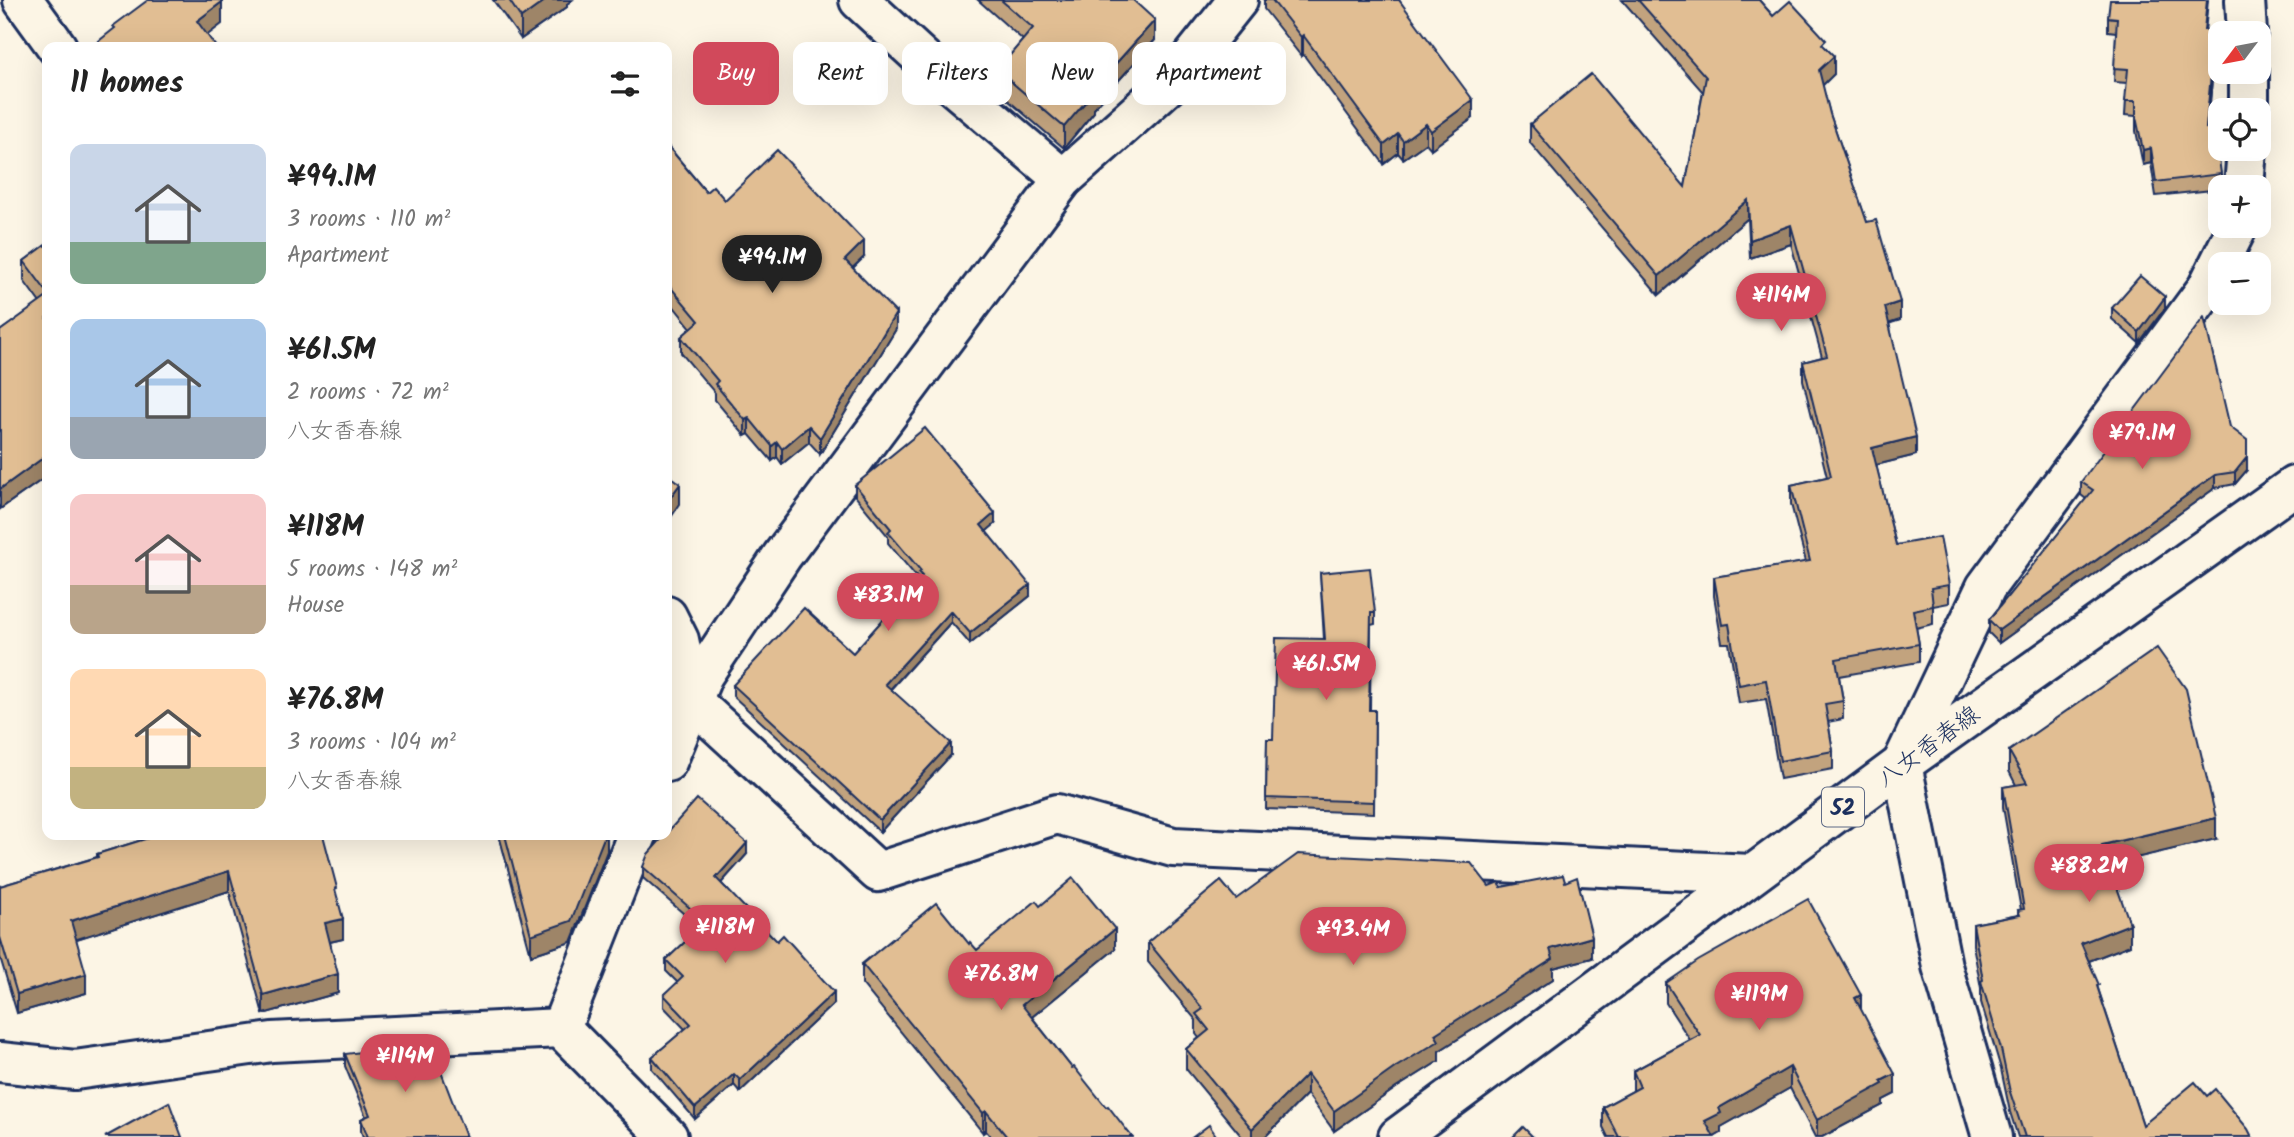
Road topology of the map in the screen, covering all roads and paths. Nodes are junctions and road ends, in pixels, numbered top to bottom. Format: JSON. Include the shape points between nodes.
{"nodes":[{"id":1,"x":23,"y":0,"type":"edge"},
{"id":2,"x":859,"y":0,"type":"edge"},
{"id":3,"x":1238,"y":0,"type":"edge"},
{"id":4,"x":2245,"y":0,"type":"edge"},
{"id":5,"x":2246,"y":21,"type":"edge"},
{"id":6,"x":53,"y":42,"type":"edge"},
{"id":7,"x":1063,"y":179,"type":"junction"},
{"id":8,"x":2232,"y":238,"type":"edge"},
{"id":9,"x":2294,"y":486,"type":"edge"},
{"id":10,"x":672,"y":626,"type":"edge"},
{"id":11,"x":692,"y":701,"type":"junction"},
{"id":12,"x":672,"y":750,"type":"edge"},
{"id":13,"x":1902,"y":764,"type":"junction"},
{"id":14,"x":635,"y":840,"type":"edge"},
{"id":15,"x":1752,"y":874,"type":"junction"},
{"id":16,"x":561,"y":1028,"type":"junction"},
{"id":17,"x":0,"y":1062,"type":"edge"},
{"id":18,"x":668,"y":1137,"type":"edge"},
{"id":19,"x":1398,"y":1137,"type":"edge"},
{"id":20,"x":1992,"y":1137,"type":"edge"}],
"edges":[{"from":1,"to":6,"type":"street"},
{"from":2,"to":7,"type":"street"},
{"from":3,"to":7,"type":"street","via":[[1175,79]]},
{"from":4,"to":5,"type":"street"},
{"from":7,"to":11,"type":"street","via":[[782,555],[703,675]]},
{"from":8,"to":13,"type":"street","via":[[2207,288],[1986,587]]},
{"from":9,"to":13,"type":"street","name":"八女香春線","number":"52"},
{"from":10,"to":11,"type":"street"},
{"from":11,"to":12,"type":"street"},
{"from":11,"to":15,"type":"street","via":[[878,872],[1057,814],[1173,847]]},
{"from":13,"to":15,"type":"street","name":"八女香春線","number":"52"},
{"from":13,"to":20,"type":"street","via":[[1942,966]]},
{"from":14,"to":16,"type":"street"},
{"from":15,"to":19,"type":"street","name":"八女香春線","number":"52"},
{"from":16,"to":17,"type":"street","via":[[272,1042],[75,1070]]},
{"from":16,"to":18,"type":"street"}]}
